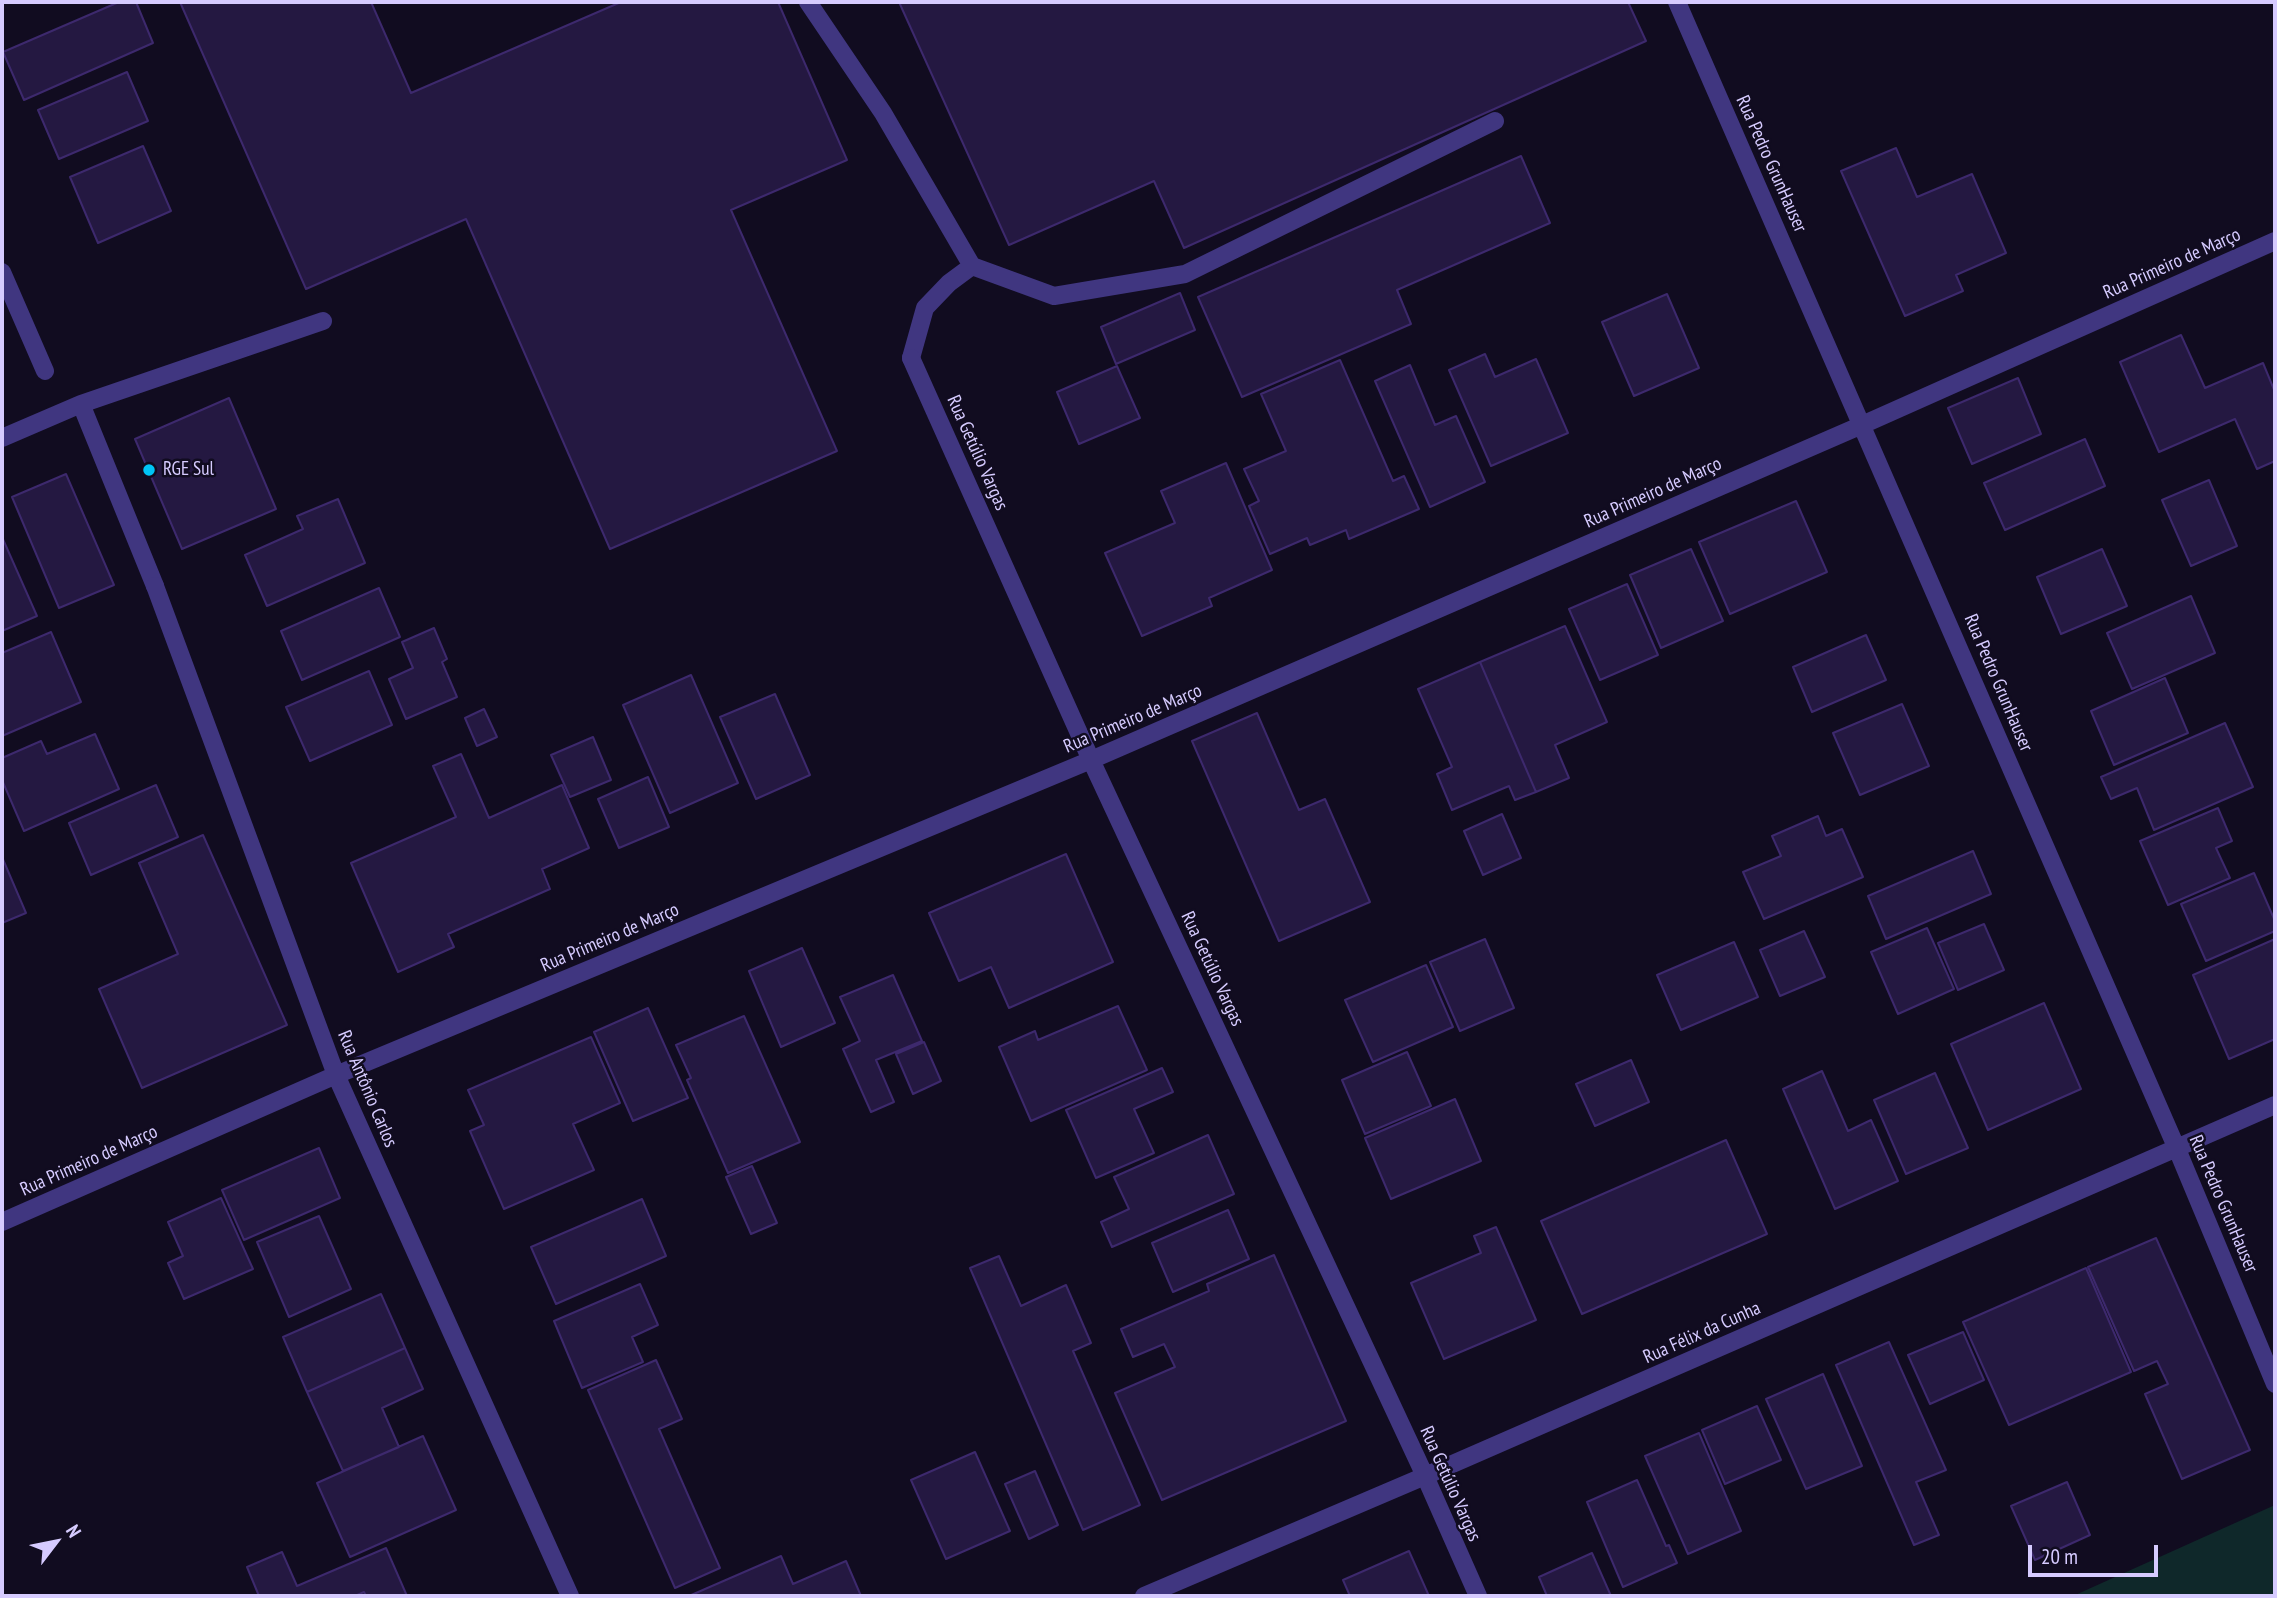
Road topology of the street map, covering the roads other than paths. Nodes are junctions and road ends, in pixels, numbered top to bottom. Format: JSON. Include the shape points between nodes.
{"nodes":[{"id":1,"x":808,"y":2,"type":"edge"},
{"id":2,"x":1677,"y":2,"type":"edge"},
{"id":3,"x":1495,"y":121,"type":"dead end"},
{"id":4,"x":2275,"y":241,"type":"edge"},
{"id":5,"x":972,"y":266,"type":"junction"},
{"id":6,"x":2,"y":272,"type":"edge"},
{"id":7,"x":323,"y":321,"type":"dead end"},
{"id":8,"x":45,"y":371,"type":"dead end"},
{"id":9,"x":82,"y":404,"type":"junction"},
{"id":10,"x":1862,"y":425,"type":"junction"},
{"id":11,"x":2,"y":438,"type":"edge"},
{"id":12,"x":1091,"y":760,"type":"junction"},
{"id":13,"x":336,"y":1075,"type":"junction"},
{"id":14,"x":2275,"y":1105,"type":"edge"},
{"id":15,"x":2177,"y":1149,"type":"junction"},
{"id":16,"x":2,"y":1222,"type":"edge"},
{"id":17,"x":2275,"y":1384,"type":"edge"},
{"id":18,"x":1424,"y":1476,"type":"junction"},
{"id":19,"x":570,"y":1596,"type":"edge"},
{"id":20,"x":1144,"y":1596,"type":"edge"},
{"id":21,"x":1478,"y":1596,"type":"edge"}],
"edges":[{"from":1,"to":5,"type":"street","via":[[883,113]]},
{"from":2,"to":10,"type":"street","name":"Rua Pedro GrunHauser"},
{"from":3,"to":5,"type":"street","via":[[1185,274],[1054,296]]},
{"from":4,"to":10,"type":"street","name":"Rua Primeiro de Março"},
{"from":5,"to":12,"type":"street","name":"Rua Getúlio Vargas","via":[[925,308],[911,358]]},
{"from":6,"to":8,"type":"street"},
{"from":7,"to":9,"type":"street"},
{"from":9,"to":11,"type":"street"},
{"from":9,"to":13,"type":"street","name":"Rua Antônio Carlos","via":[[155,586]]},
{"from":10,"to":12,"type":"street","name":"Rua Primeiro de Março"},
{"from":10,"to":15,"type":"street","name":"Rua Pedro GrunHauser"},
{"from":12,"to":13,"type":"street","name":"Rua Primeiro de Março"},
{"from":12,"to":18,"type":"street","name":"Rua Getúlio Vargas"},
{"from":13,"to":16,"type":"street","name":"Rua Primeiro de Março"},
{"from":13,"to":19,"type":"street","name":"Rua Antônio Carlos"},
{"from":14,"to":15,"type":"street","name":"Rua Félix da Cunha"},
{"from":15,"to":17,"type":"street","name":"Rua Pedro GrunHauser"},
{"from":15,"to":18,"type":"street","name":"Rua Félix da Cunha"},
{"from":18,"to":20,"type":"street","name":"Rua Félix da Cunha"},
{"from":18,"to":21,"type":"street","name":"Rua Getúlio Vargas"}]}
